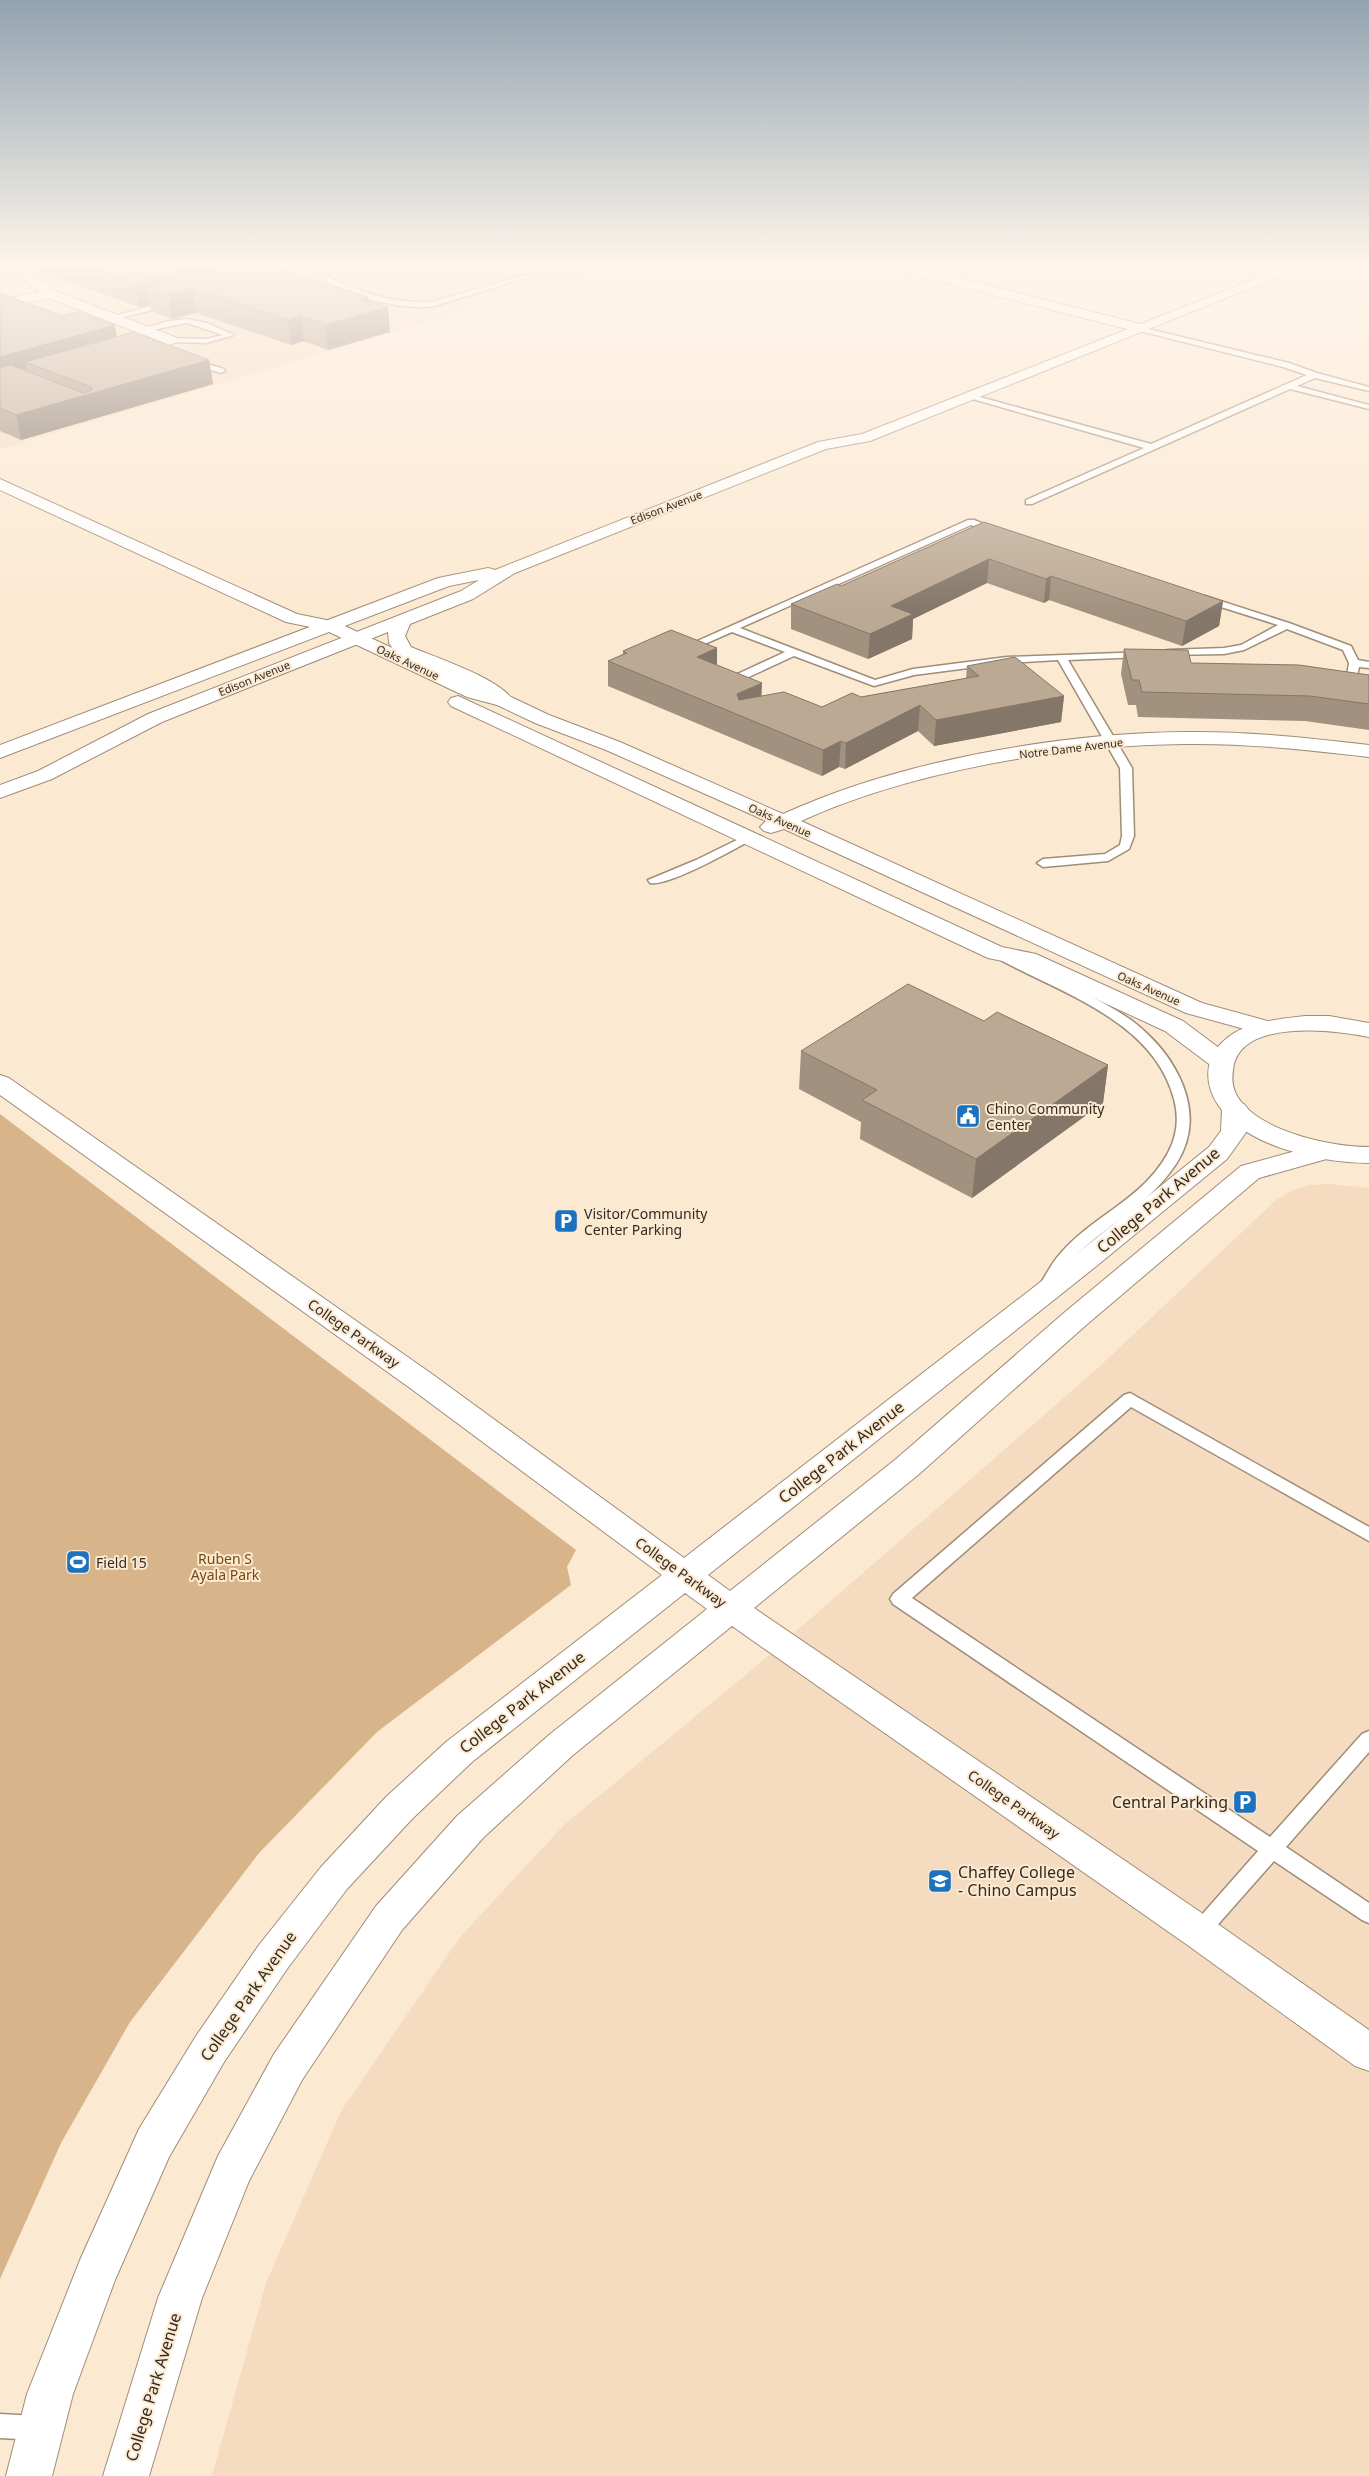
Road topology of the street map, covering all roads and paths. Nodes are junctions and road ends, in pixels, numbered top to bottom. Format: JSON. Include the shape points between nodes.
{"nodes":[{"id":1,"x":1005,"y":383,"type":"edge"},
{"id":2,"x":1297,"y":383,"type":"edge"},
{"id":3,"x":1344,"y":383,"type":"edge"},
{"id":4,"x":1289,"y":386,"type":"junction"},
{"id":5,"x":1369,"y":389,"type":"edge"},
{"id":6,"x":972,"y":396,"type":"junction"},
{"id":7,"x":1369,"y":407,"type":"edge"},
{"id":8,"x":846,"y":426,"type":"dead end"},
{"id":9,"x":823,"y":445,"type":"junction"},
{"id":10,"x":1151,"y":447,"type":"junction"},
{"id":11,"x":0,"y":484,"type":"edge"},
{"id":12,"x":1029,"y":502,"type":"dead end"},
{"id":13,"x":1008,"y":535,"type":"edge"},
{"id":14,"x":509,"y":569,"type":"junction"},
{"id":15,"x":1194,"y":595,"type":"edge"},
{"id":16,"x":292,"y":618,"type":"junction"},
{"id":17,"x":402,"y":620,"type":"junction"},
{"id":18,"x":1286,"y":625,"type":"junction"},
{"id":19,"x":330,"y":626,"type":"junction"},
{"id":20,"x":731,"y":628,"type":"junction"},
{"id":21,"x":305,"y":635,"type":"junction"},
{"id":22,"x":356,"y":637,"type":"junction"},
{"id":23,"x":689,"y":647,"type":"edge"},
{"id":24,"x":330,"y":648,"type":"junction"},
{"id":25,"x":794,"y":652,"type":"junction"},
{"id":26,"x":1062,"y":657,"type":"junction"},
{"id":27,"x":1354,"y":663,"type":"junction"},
{"id":28,"x":1369,"y":665,"type":"edge"},
{"id":29,"x":874,"y":683,"type":"junction"},
{"id":30,"x":1332,"y":688,"type":"edge"},
{"id":31,"x":741,"y":692,"type":"edge"},
{"id":32,"x":870,"y":696,"type":"edge"},
{"id":33,"x":504,"y":701,"type":"junction"},
{"id":34,"x":1112,"y":742,"type":"junction"},
{"id":35,"x":1369,"y":751,"type":"edge"},
{"id":36,"x":0,"y":752,"type":"edge"},
{"id":37,"x":0,"y":792,"type":"edge"},
{"id":38,"x":782,"y":821,"type":"junction"},
{"id":39,"x":747,"y":838,"type":"junction"},
{"id":40,"x":1043,"y":863,"type":"dead end"},
{"id":41,"x":654,"y":880,"type":"dead end"},
{"id":42,"x":996,"y":953,"type":"junction"},
{"id":43,"x":1266,"y":1028,"type":"junction"},
{"id":44,"x":1369,"y":1030,"type":"edge"},
{"id":45,"x":1222,"y":1062,"type":"junction"},
{"id":46,"x":0,"y":1082,"type":"edge"},
{"id":47,"x":1235,"y":1109,"type":"junction"},
{"id":48,"x":1321,"y":1152,"type":"junction"},
{"id":49,"x":1369,"y":1155,"type":"edge"},
{"id":50,"x":1041,"y":1294,"type":"junction"},
{"id":51,"x":1369,"y":1535,"type":"edge"},
{"id":52,"x":684,"y":1575,"type":"junction"},
{"id":53,"x":731,"y":1609,"type":"junction"},
{"id":54,"x":1369,"y":1739,"type":"edge"},
{"id":55,"x":1272,"y":1849,"type":"junction"},
{"id":56,"x":1369,"y":1914,"type":"edge"},
{"id":57,"x":1199,"y":1932,"type":"junction"},
{"id":58,"x":1369,"y":2053,"type":"edge"},
{"id":59,"x":0,"y":2426,"type":"edge"},
{"id":60,"x":41,"y":2428,"type":"junction"},
{"id":61,"x":29,"y":2476,"type":"edge"},
{"id":62,"x":126,"y":2476,"type":"edge"}],
"edges":[{"from":1,"to":6,"type":"street","name":"Edison Avenue"},
{"from":2,"to":4,"type":"lane"},
{"from":3,"to":5,"type":"lane"},
{"from":4,"to":7,"type":"lane"},
{"from":4,"to":10,"type":"lane"},
{"from":6,"to":9,"type":"street","name":"Edison Avenue","via":[[865,438]]},
{"from":6,"to":10,"type":"lane"},
{"from":8,"to":9,"type":"street","name":"Edison Avenue","via":[[837,430]]},
{"from":9,"to":14,"type":"street","name":"Edison Avenue"},
{"from":10,"to":12,"type":"lane"},
{"from":11,"to":16,"type":"street","name":"Oaks Avenue"},
{"from":13,"to":20,"type":"lane","via":[[971,522]]},
{"from":14,"to":17,"type":"street","name":"Edison Avenue","via":[[468,595]]},
{"from":14,"to":19,"type":"street","name":"Edison Avenue","via":[[444,582]]},
{"from":15,"to":18,"type":"lane"},
{"from":16,"to":19,"type":"street","name":"Oaks Avenue"},
{"from":16,"to":21,"type":"street","name":"Oaks Avenue"},
{"from":17,"to":22,"type":"street","name":"Edison Avenue"},
{"from":17,"to":33,"type":"street","via":[[395,636],[396,643],[404,651],[488,687]]},
{"from":18,"to":26,"type":"lane","via":[[1244,646],[1196,656]]},
{"from":18,"to":27,"type":"lane","via":[[1347,648]]},
{"from":19,"to":21,"type":"street","name":"Edison Avenue"},
{"from":19,"to":22,"type":"street","name":"Oaks Avenue"},
{"from":20,"to":23,"type":"lane"},
{"from":20,"to":25,"type":"lane"},
{"from":21,"to":24,"type":"street","name":"Oaks Avenue"},
{"from":21,"to":36,"type":"street","name":"Edison Avenue"},
{"from":22,"to":24,"type":"street","name":"Edison Avenue"},
{"from":22,"to":33,"type":"street","name":"Oaks Avenue","via":[[474,693]]},
{"from":24,"to":37,"type":"street","name":"Edison Avenue","via":[[155,718],[45,775]]},
{"from":24,"to":39,"type":"street","name":"Oaks Avenue","via":[[479,712]]},
{"from":25,"to":29,"type":"lane"},
{"from":25,"to":31,"type":"lane","via":[[735,680],[733,688]]},
{"from":26,"to":29,"type":"lane","via":[[1007,660],[913,672]]},
{"from":26,"to":34,"type":"lane"},
{"from":27,"to":28,"type":"lane"},
{"from":27,"to":30,"type":"lane","via":[[1351,683]]},
{"from":29,"to":32,"type":"lane"},
{"from":33,"to":38,"type":"street","name":"Oaks Avenue"},
{"from":34,"to":35,"type":"street","name":"Notre Dame Avenue","via":[[1200,738],[1259,740]]},
{"from":34,"to":38,"type":"street","name":"Notre Dame Avenue","via":[[996,757],[932,770],[812,807]]},
{"from":34,"to":40,"type":"lane","via":[[1126,768],[1128,836],[1125,847],[1108,857]]},
{"from":38,"to":39,"type":"street","name":"Notre Dame Avenue"},
{"from":38,"to":43,"type":"street","name":"Oaks Avenue","via":[[1194,1008]]},
{"from":39,"to":41,"type":"lane","via":[[700,863]]},
{"from":39,"to":42,"type":"street","name":"Oaks Avenue"},
{"from":42,"to":45,"type":"street","name":"Oaks Avenue","via":[[1028,960],[1174,1026]]},
{"from":42,"to":50,"type":"lane","via":[[1112,1013],[1146,1039],[1172,1072],[1184,1108],[1182,1141],[1166,1169],[1139,1198],[1066,1256]]},
{"from":43,"to":44,"type":"street","via":[[1296,1023],[1328,1023]]},
{"from":43,"to":45,"type":"street","via":[[1246,1036],[1230,1048]]},
{"from":45,"to":47,"type":"street","via":[[1219,1077],[1224,1093]]},
{"from":46,"to":52,"type":"street","name":"College Parkway","via":[[421,1381]]},
{"from":47,"to":48,"type":"street","via":[[1257,1127]]},
{"from":47,"to":50,"type":"street","name":"College Park Avenue","via":[[1234,1132],[1218,1153]]},
{"from":48,"to":49,"type":"street"},
{"from":48,"to":53,"type":"street","name":"College Park Avenue","via":[[1250,1172],[1075,1319],[907,1467]]},
{"from":50,"to":52,"type":"street","name":"College Park Avenue"},
{"from":51,"to":55,"type":"lane","via":[[1130,1399],[898,1599]]},
{"from":52,"to":53,"type":"street","name":"College Parkway"},
{"from":52,"to":60,"type":"street","name":"College Park Avenue","via":[[459,1752],[399,1808],[334,1878],[273,1957],[210,2049],[154,2144],[95,2275],[50,2394]]},
{"from":53,"to":57,"type":"street","name":"College Parkway"},
{"from":53,"to":62,"type":"street","name":"College Park Avenue","via":[[561,1745],[470,1827],[384,1925],[288,2067],[233,2170],[180,2298]]},
{"from":54,"to":55,"type":"lane"},
{"from":55,"to":56,"type":"lane"},
{"from":55,"to":57,"type":"lane"},
{"from":57,"to":58,"type":"street","name":"College Parkway"},
{"from":59,"to":60,"type":"lane"},
{"from":60,"to":61,"type":"street","name":"College Park Avenue"}]}
